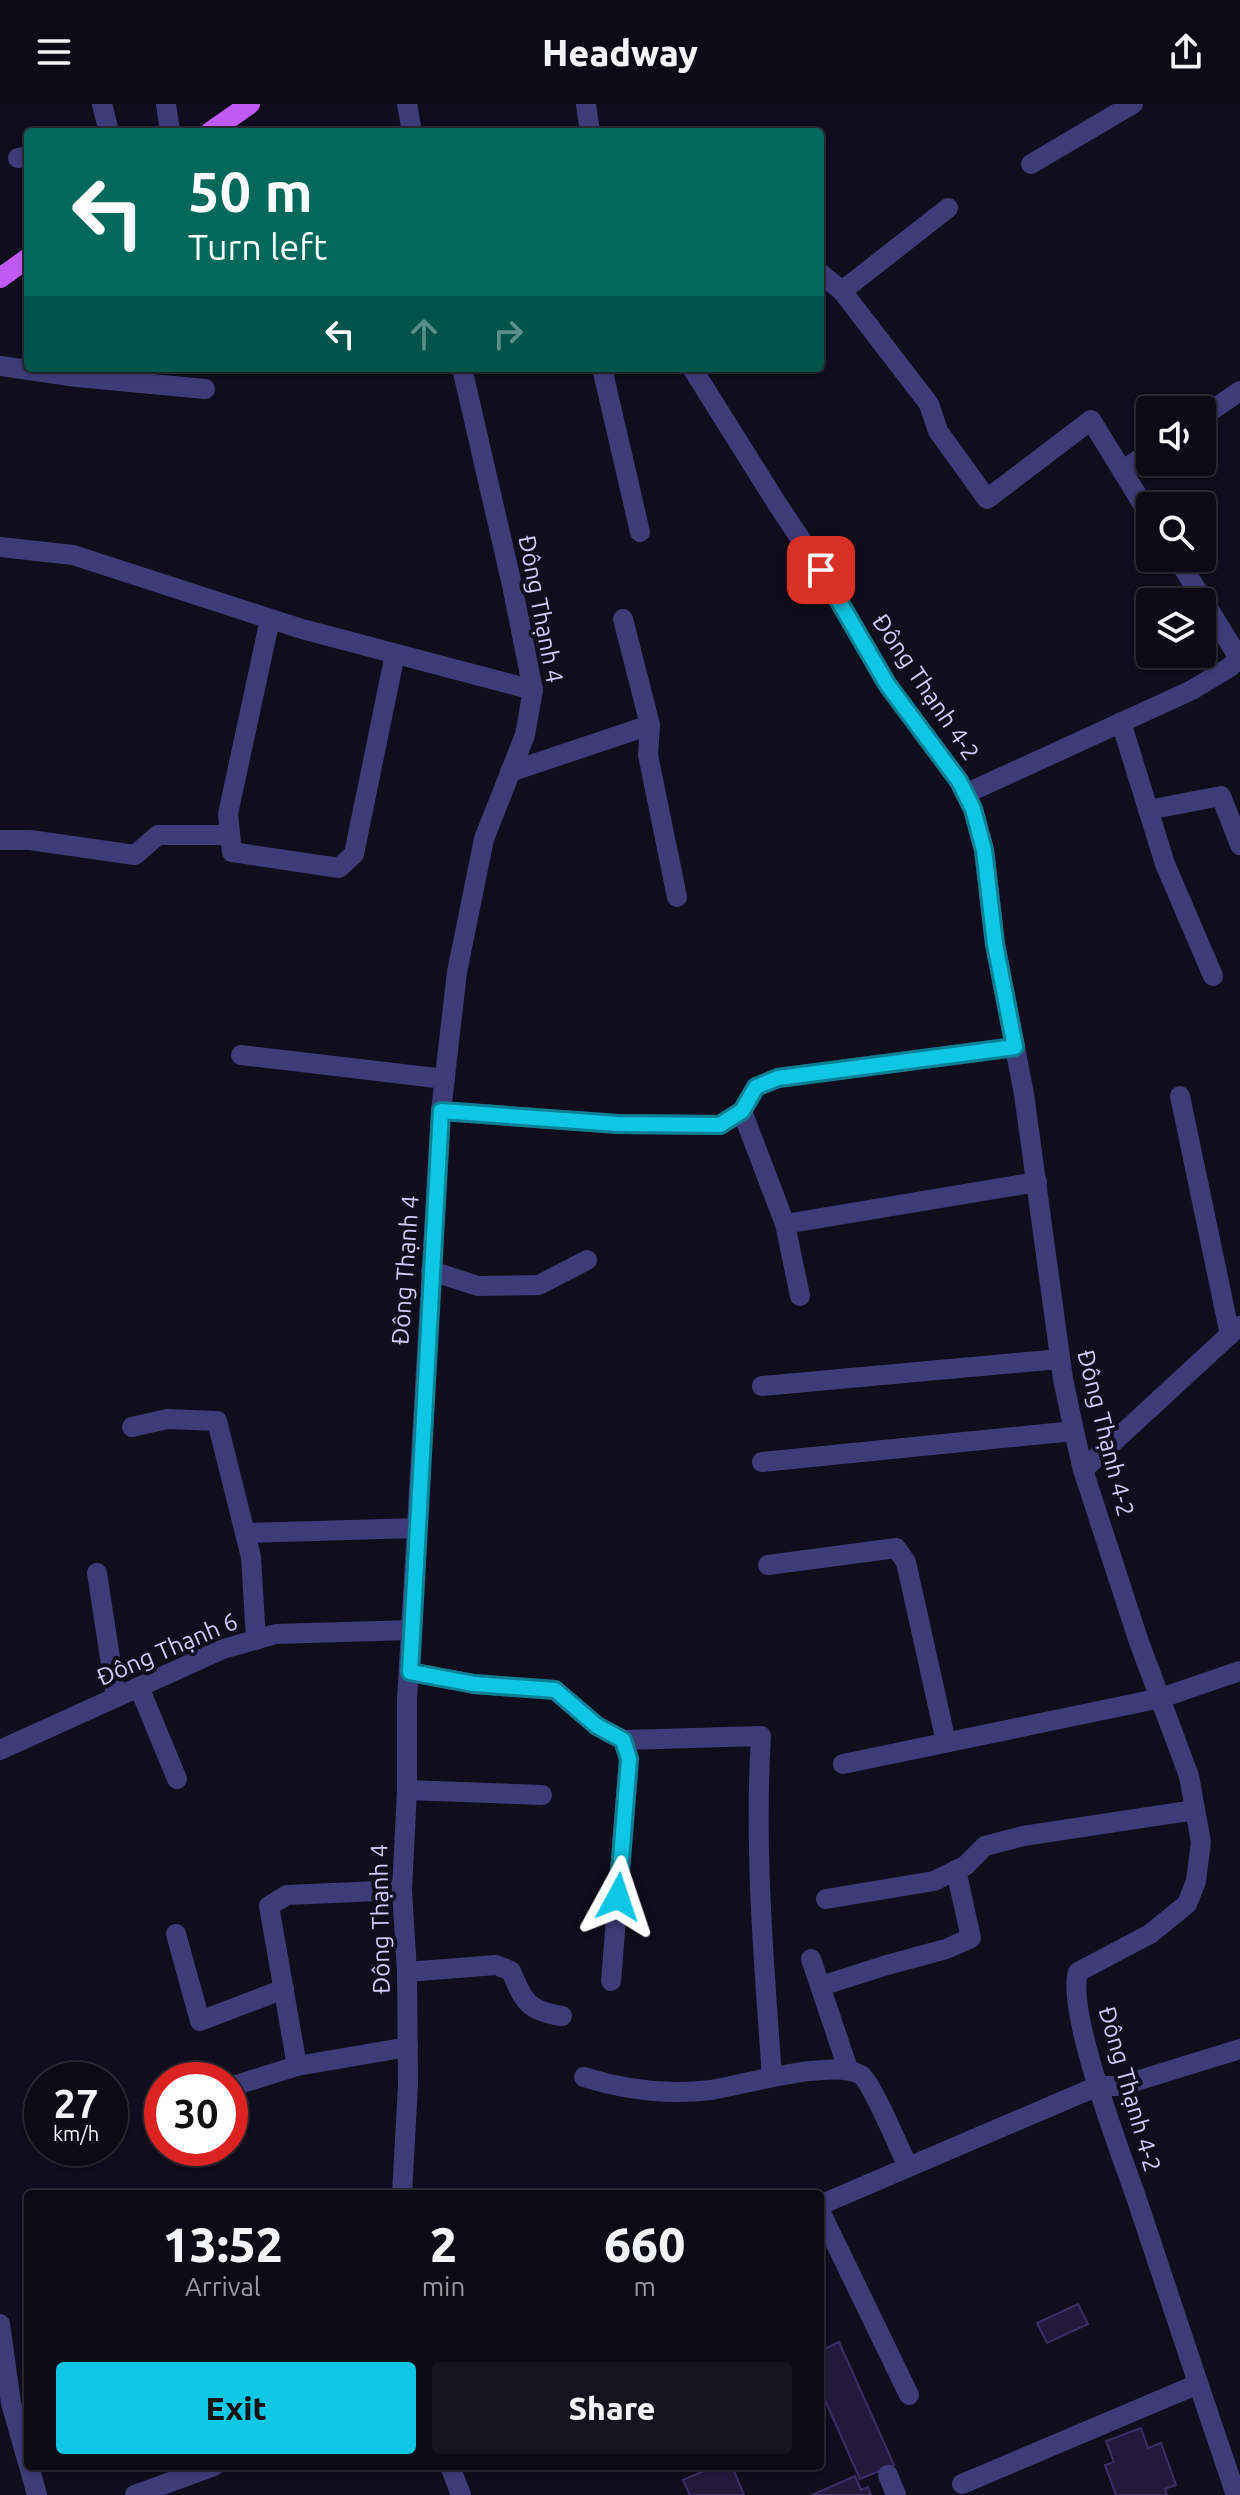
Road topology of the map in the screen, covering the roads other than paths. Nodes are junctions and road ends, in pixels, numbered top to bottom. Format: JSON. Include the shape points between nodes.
{"nodes":[{"id":1,"x":102,"y":104,"type":"edge"},
{"id":2,"x":166,"y":104,"type":"edge"},
{"id":3,"x":250,"y":104,"type":"edge"},
{"id":4,"x":407,"y":104,"type":"edge"},
{"id":5,"x":586,"y":104,"type":"edge"},
{"id":6,"x":1133,"y":104,"type":"edge"},
{"id":7,"x":108,"y":128,"type":"edge"},
{"id":8,"x":169,"y":128,"type":"edge"},
{"id":9,"x":216,"y":128,"type":"edge"},
{"id":10,"x":411,"y":128,"type":"edge"},
{"id":11,"x":589,"y":128,"type":"edge"},
{"id":12,"x":1031,"y":164,"type":"dead end"},
{"id":13,"x":948,"y":208,"type":"dead end"},
{"id":14,"x":24,"y":261,"type":"edge"},
{"id":15,"x":824,"y":276,"type":"edge"},
{"id":16,"x":0,"y":278,"type":"edge"},
{"id":17,"x":842,"y":291,"type":"junction"},
{"id":18,"x":0,"y":366,"type":"edge"},
{"id":19,"x":24,"y":369,"type":"edge"},
{"id":20,"x":42,"y":372,"type":"edge"},
{"id":21,"x":463,"y":372,"type":"edge"},
{"id":22,"x":603,"y":372,"type":"edge"},
{"id":23,"x":695,"y":372,"type":"edge"},
{"id":24,"x":205,"y":389,"type":"dead end"},
{"id":25,"x":1240,"y":391,"type":"edge"},
{"id":26,"x":1216,"y":407,"type":"edge"},
{"id":27,"x":1136,"y":462,"type":"edge"},
{"id":28,"x":1122,"y":471,"type":"junction"},
{"id":29,"x":1136,"y":494,"type":"edge"},
{"id":30,"x":640,"y":532,"type":"dead end"},
{"id":31,"x":0,"y":547,"type":"edge"},
{"id":32,"x":1186,"y":572,"type":"edge"},
{"id":33,"x":270,"y":619,"type":"junction"},
{"id":34,"x":623,"y":619,"type":"dead end"},
{"id":35,"x":395,"y":654,"type":"junction"},
{"id":36,"x":1240,"y":658,"type":"edge"},
{"id":37,"x":533,"y":690,"type":"junction"},
{"id":38,"x":1121,"y":722,"type":"junction"},
{"id":39,"x":650,"y":725,"type":"junction"},
{"id":40,"x":510,"y":772,"type":"junction"},
{"id":41,"x":965,"y":794,"type":"junction"},
{"id":42,"x":1148,"y":810,"type":"junction"},
{"id":43,"x":229,"y":835,"type":"junction"},
{"id":44,"x":0,"y":840,"type":"edge"},
{"id":45,"x":1240,"y":845,"type":"edge"},
{"id":46,"x":677,"y":897,"type":"dead end"},
{"id":47,"x":1213,"y":976,"type":"dead end"},
{"id":48,"x":1015,"y":1047,"type":"junction"},
{"id":49,"x":241,"y":1055,"type":"dead end"},
{"id":50,"x":445,"y":1079,"type":"junction"},
{"id":51,"x":1180,"y":1096,"type":"dead end"},
{"id":52,"x":441,"y":1111,"type":"junction"},
{"id":53,"x":742,"y":1111,"type":"junction"},
{"id":54,"x":1037,"y":1182,"type":"junction"},
{"id":55,"x":785,"y":1224,"type":"junction"},
{"id":56,"x":587,"y":1260,"type":"dead end"},
{"id":57,"x":431,"y":1271,"type":"junction"},
{"id":58,"x":800,"y":1296,"type":"dead end"},
{"id":59,"x":1235,"y":1330,"type":"edge"},
{"id":60,"x":1060,"y":1359,"type":"junction"},
{"id":61,"x":762,"y":1386,"type":"dead end"},
{"id":62,"x":132,"y":1427,"type":"dead end"},
{"id":63,"x":1074,"y":1431,"type":"junction"},
{"id":64,"x":762,"y":1462,"type":"dead end"},
{"id":65,"x":1083,"y":1470,"type":"junction"},
{"id":66,"x":417,"y":1528,"type":"junction"},
{"id":67,"x":245,"y":1533,"type":"junction"},
{"id":68,"x":768,"y":1565,"type":"dead end"},
{"id":69,"x":97,"y":1573,"type":"dead end"},
{"id":70,"x":411,"y":1630,"type":"junction"},
{"id":71,"x":256,"y":1640,"type":"junction"},
{"id":72,"x":1240,"y":1671,"type":"edge"},
{"id":73,"x":410,"y":1672,"type":"junction"},
{"id":74,"x":139,"y":1687,"type":"junction"},
{"id":75,"x":116,"y":1697,"type":"junction"},
{"id":76,"x":1161,"y":1698,"type":"junction"},
{"id":77,"x":623,"y":1740,"type":"junction"},
{"id":78,"x":946,"y":1742,"type":"junction"},
{"id":79,"x":0,"y":1750,"type":"edge"},
{"id":80,"x":843,"y":1764,"type":"dead end"},
{"id":81,"x":177,"y":1779,"type":"dead end"},
{"id":82,"x":407,"y":1790,"type":"junction"},
{"id":83,"x":542,"y":1795,"type":"dead end"},
{"id":84,"x":1195,"y":1810,"type":"junction"},
{"id":85,"x":956,"y":1870,"type":"junction"},
{"id":86,"x":402,"y":1890,"type":"junction"},
{"id":87,"x":826,"y":1899,"type":"dead end"},
{"id":88,"x":176,"y":1934,"type":"dead end"},
{"id":89,"x":811,"y":1959,"type":"dead end"},
{"id":90,"x":407,"y":1972,"type":"junction"},
{"id":91,"x":611,"y":1981,"type":"dead end"},
{"id":92,"x":821,"y":1986,"type":"junction"},
{"id":93,"x":284,"y":1989,"type":"junction"},
{"id":94,"x":562,"y":2016,"type":"dead end"},
{"id":95,"x":408,"y":2047,"type":"junction"},
{"id":96,"x":1240,"y":2049,"type":"edge"},
{"id":97,"x":297,"y":2066,"type":"junction"},
{"id":98,"x":848,"y":2069,"type":"junction"},
{"id":99,"x":584,"y":2077,"type":"dead end"},
{"id":100,"x":772,"y":2077,"type":"junction"},
{"id":101,"x":248,"y":2081,"type":"edge"},
{"id":102,"x":1098,"y":2086,"type":"junction"},
{"id":103,"x":908,"y":2167,"type":"junction"},
{"id":104,"x":402,"y":2190,"type":"edge"},
{"id":105,"x":824,"y":2203,"type":"edge"},
{"id":106,"x":824,"y":2219,"type":"edge"},
{"id":107,"x":0,"y":2324,"type":"edge"},
{"id":108,"x":1198,"y":2384,"type":"junction"},
{"id":109,"x":909,"y":2395,"type":"dead end"},
{"id":110,"x":24,"y":2450,"type":"edge"},
{"id":111,"x":30,"y":2470,"type":"edge"},
{"id":112,"x":203,"y":2470,"type":"edge"},
{"id":113,"x":452,"y":2470,"type":"edge"},
{"id":114,"x":888,"y":2475,"type":"dead end"},
{"id":115,"x":962,"y":2484,"type":"dead end"},
{"id":116,"x":37,"y":2495,"type":"edge"},
{"id":117,"x":135,"y":2495,"type":"edge"},
{"id":118,"x":461,"y":2495,"type":"edge"},
{"id":119,"x":896,"y":2495,"type":"edge"},
{"id":120,"x":1236,"y":2495,"type":"edge"}],
"edges":[{"from":1,"to":7,"type":"street"},
{"from":2,"to":8,"type":"street"},
{"from":3,"to":9,"type":"main road"},
{"from":4,"to":10,"type":"street"},
{"from":5,"to":11,"type":"street"},
{"from":6,"to":12,"type":"street"},
{"from":13,"to":17,"type":"street"},
{"from":14,"to":16,"type":"main road"},
{"from":15,"to":17,"type":"street"},
{"from":17,"to":28,"type":"street","via":[[929,404],[938,431],[987,499],[1091,420]]},
{"from":18,"to":19,"type":"street"},
{"from":20,"to":24,"type":"street"},
{"from":21,"to":37,"type":"street","name":"Đông Thạnh 4"},
{"from":22,"to":30,"type":"street"},
{"from":23,"to":41,"type":"street","name":"Đông Thạnh 4-2","via":[[887,684]]},
{"from":25,"to":26,"type":"street"},
{"from":27,"to":28,"type":"street"},
{"from":28,"to":29,"type":"street"},
{"from":31,"to":33,"type":"street","via":[[73,555]]},
{"from":32,"to":36,"type":"street"},
{"from":33,"to":35,"type":"street"},
{"from":33,"to":43,"type":"street","via":[[228,814]]},
{"from":34,"to":39,"type":"street"},
{"from":35,"to":37,"type":"street"},
{"from":35,"to":43,"type":"street","via":[[354,854],[339,868],[232,852]]},
{"from":36,"to":38,"type":"street","via":[[1192,690]]},
{"from":37,"to":40,"type":"street","name":"Đông Thạnh 4","via":[[525,735]]},
{"from":38,"to":41,"type":"street"},
{"from":38,"to":42,"type":"street"},
{"from":39,"to":40,"type":"street"},
{"from":39,"to":46,"type":"street","via":[[648,755]]},
{"from":40,"to":50,"type":"street","name":"Đông Thạnh 4","via":[[484,839],[457,972]]},
{"from":41,"to":48,"type":"street","name":"Đông Thạnh 4-2","via":[[984,850]]},
{"from":42,"to":45,"type":"street","via":[[1221,796]]},
{"from":42,"to":47,"type":"street"},
{"from":43,"to":44,"type":"street","via":[[158,835],[135,855]]},
{"from":48,"to":53,"type":"street","via":[[778,1078],[756,1087]]},
{"from":48,"to":54,"type":"street","name":"Đông Thạnh 4-2"},
{"from":49,"to":50,"type":"street"},
{"from":50,"to":52,"type":"street","name":"Đông Thạnh 4"},
{"from":51,"to":59,"type":"street"},
{"from":52,"to":53,"type":"street","via":[[618,1124],[720,1125]]},
{"from":52,"to":57,"type":"street","name":"Đông Thạnh 4"},
{"from":53,"to":55,"type":"street"},
{"from":54,"to":55,"type":"street"},
{"from":54,"to":60,"type":"street","name":"Đông Thạnh 4-2"},
{"from":55,"to":58,"type":"street"},
{"from":56,"to":57,"type":"street","via":[[539,1285],[478,1286]]},
{"from":57,"to":66,"type":"street","name":"Đông Thạnh 4"},
{"from":59,"to":65,"type":"street"},
{"from":60,"to":61,"type":"street"},
{"from":60,"to":63,"type":"street","name":"Đông Thạnh 4-2"},
{"from":62,"to":67,"type":"street","via":[[167,1419],[217,1421]]},
{"from":63,"to":64,"type":"street"},
{"from":63,"to":65,"type":"street","name":"Đông Thạnh 4-2"},
{"from":65,"to":76,"type":"street","name":"Đông Thạnh 4-2"},
{"from":66,"to":67,"type":"street"},
{"from":66,"to":70,"type":"street","name":"Đông Thạnh 4"},
{"from":67,"to":71,"type":"street"},
{"from":68,"to":78,"type":"street","via":[[896,1548],[906,1562]]},
{"from":69,"to":75,"type":"street"},
{"from":70,"to":71,"type":"street","name":"Đông Thạnh 6","via":[[276,1634]]},
{"from":70,"to":73,"type":"street","name":"Đông Thạnh 4"},
{"from":71,"to":74,"type":"street","name":"Đông Thạnh 6"},
{"from":72,"to":76,"type":"street"},
{"from":73,"to":77,"type":"street","via":[[474,1684],[555,1690],[597,1726]]},
{"from":73,"to":82,"type":"street","name":"Đông Thạnh 4"},
{"from":74,"to":75,"type":"street","name":"Đông Thạnh 6"},
{"from":74,"to":81,"type":"street"},
{"from":75,"to":79,"type":"street","name":"Đông Thạnh 6"},
{"from":76,"to":78,"type":"street"},
{"from":76,"to":84,"type":"street","name":"Đông Thạnh 4-2","via":[[1189,1776]]},
{"from":77,"to":91,"type":"street","via":[[629,1759]]},
{"from":77,"to":100,"type":"street","via":[[761,1736],[757,1799]]},
{"from":78,"to":80,"type":"street"},
{"from":82,"to":83,"type":"street"},
{"from":82,"to":86,"type":"street","name":"Đông Thạnh 4"},
{"from":84,"to":85,"type":"street","via":[[1023,1836],[985,1846]]},
{"from":84,"to":102,"type":"street","name":"Đông Thạnh 4-2","via":[[1201,1842],[1187,1904],[1150,1934],[1078,1972],[1079,2011]]},
{"from":85,"to":87,"type":"street","via":[[934,1881]]},
{"from":85,"to":92,"type":"street","via":[[971,1938]]},
{"from":86,"to":90,"type":"street","name":"Đông Thạnh 4"},
{"from":86,"to":93,"type":"street","via":[[287,1895],[269,1906]]},
{"from":88,"to":93,"type":"street","via":[[200,2021]]},
{"from":89,"to":92,"type":"street"},
{"from":90,"to":94,"type":"street","via":[[496,1965],[511,1971],[522,1997],[538,2012]]},
{"from":90,"to":95,"type":"street","name":"Đông Thạnh 4"},
{"from":92,"to":98,"type":"street"},
{"from":93,"to":97,"type":"street"},
{"from":95,"to":97,"type":"street"},
{"from":95,"to":104,"type":"street","name":"Đông Thạnh 4"},
{"from":96,"to":102,"type":"street","via":[[1120,2086]]},
{"from":97,"to":101,"type":"street"},
{"from":98,"to":100,"type":"street"},
{"from":98,"to":103,"type":"street","via":[[864,2077]]},
{"from":99,"to":100,"type":"street","via":[[615,2087],[672,2092]]},
{"from":102,"to":103,"type":"street"},
{"from":102,"to":108,"type":"street","name":"Đông Thạnh 4-2"},
{"from":103,"to":105,"type":"street"},
{"from":106,"to":109,"type":"street"},
{"from":107,"to":110,"type":"street","via":[[11,2403]]},
{"from":108,"to":115,"type":"street"},
{"from":108,"to":120,"type":"street","name":"Đông Thạnh 4-2"},
{"from":111,"to":116,"type":"street"},
{"from":112,"to":117,"type":"street"},
{"from":113,"to":118,"type":"street"},
{"from":114,"to":119,"type":"street"}]}
